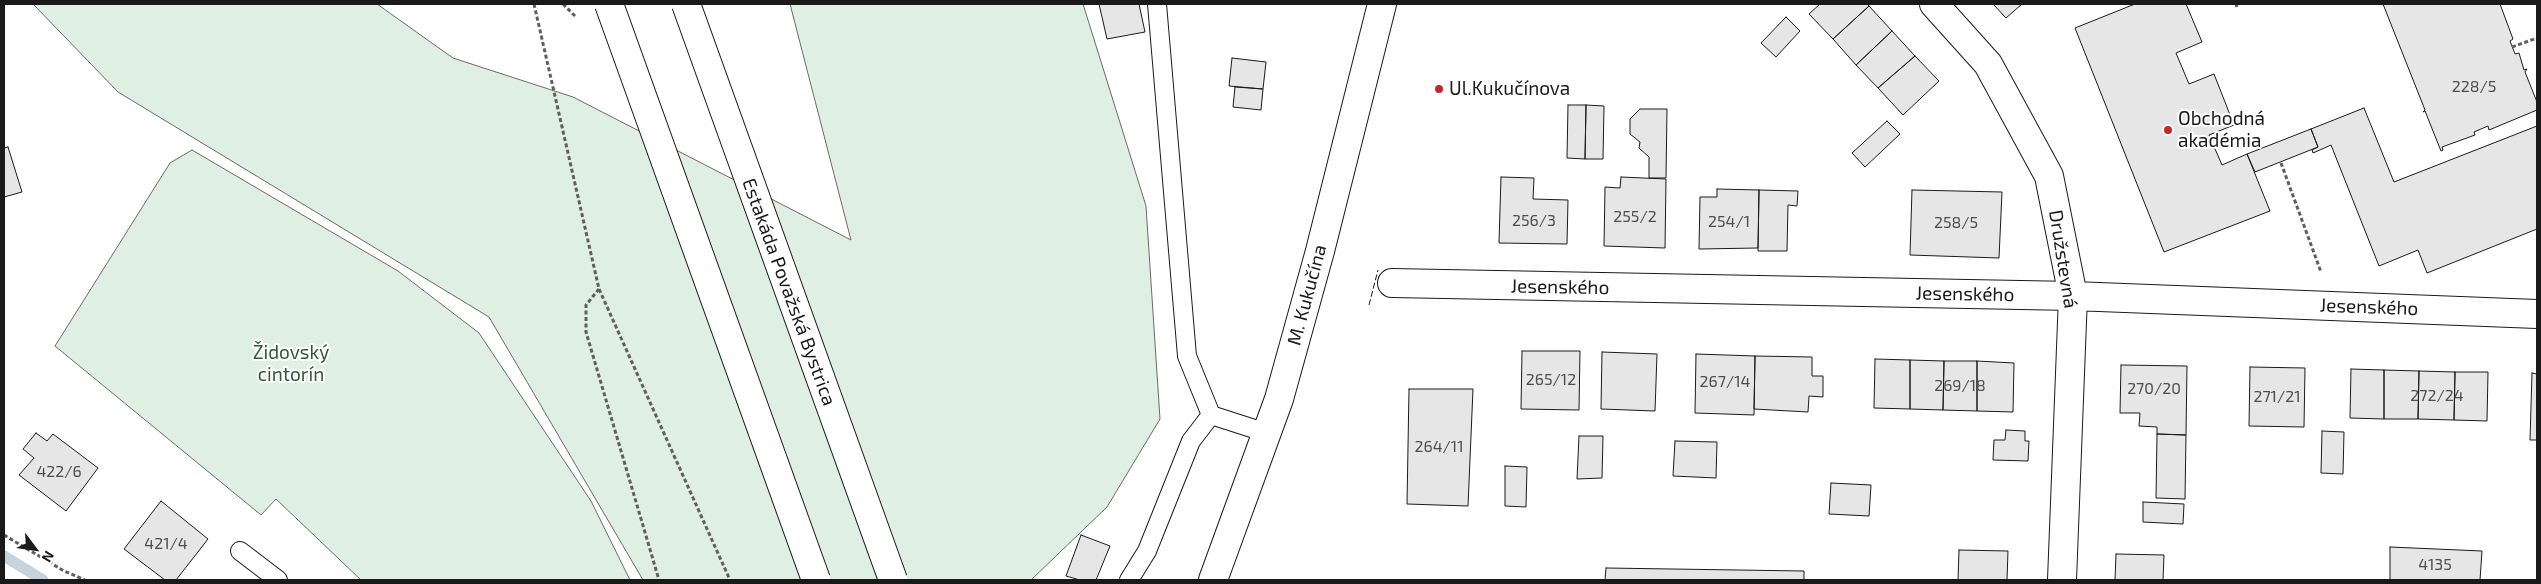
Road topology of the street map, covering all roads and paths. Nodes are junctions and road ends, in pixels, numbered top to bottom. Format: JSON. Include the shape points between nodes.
{"nodes":[{"id":1,"x":534,"y":4,"type":"edge"},
{"id":2,"x":609,"y":4,"type":"edge"},
{"id":3,"x":686,"y":4,"type":"edge"},
{"id":4,"x":1157,"y":4,"type":"edge"},
{"id":5,"x":1382,"y":4,"type":"edge"},
{"id":6,"x":1934,"y":4,"type":"edge"},
{"id":7,"x":2537,"y":38,"type":"edge"},
{"id":8,"x":2512,"y":47,"type":"dead end"},
{"id":9,"x":2281,"y":163,"type":"dead end"},
{"id":10,"x":2321,"y":273,"type":"dead end"},
{"id":11,"x":1392,"y":283,"type":"dead end"},
{"id":12,"x":599,"y":289,"type":"junction"},
{"id":13,"x":2073,"y":296,"type":"junction"},
{"id":14,"x":2537,"y":314,"type":"edge"},
{"id":15,"x":1211,"y":415,"type":"junction"},
{"id":16,"x":1266,"y":434,"type":"junction"},
{"id":17,"x":4,"y":534,"type":"edge"},
{"id":18,"x":240,"y":551,"type":"dead end"},
{"id":19,"x":85,"y":580,"type":"edge"},
{"id":20,"x":278,"y":580,"type":"edge"},
{"id":21,"x":659,"y":580,"type":"edge"},
{"id":22,"x":730,"y":580,"type":"edge"},
{"id":23,"x":816,"y":580,"type":"edge"},
{"id":24,"x":893,"y":580,"type":"edge"},
{"id":25,"x":1129,"y":580,"type":"edge"},
{"id":26,"x":1213,"y":580,"type":"edge"},
{"id":27,"x":2062,"y":580,"type":"edge"}],
"edges":[{"from":1,"to":12,"type":"path"},
{"from":2,"to":23,"type":"main road","bridge":true},
{"from":3,"to":24,"type":"main road","name":"Estakáda Považská Bystrica","bridge":true},
{"from":4,"to":15,"type":"lane","via":[[1187,356]]},
{"from":5,"to":16,"type":"main road","name":"M. Kukučína","via":[[1317,260],[1279,400]]},
{"from":6,"to":13,"type":"main road","name":"Družstevná","via":[[1988,64],[2049,176]]},
{"from":7,"to":8,"type":"path"},
{"from":9,"to":10,"type":"path"},
{"from":11,"to":13,"type":"main road","name":"Jesenského"},
{"from":12,"to":21,"type":"path","via":[[586,305],[586,332]]},
{"from":12,"to":22,"type":"path"},
{"from":13,"to":14,"type":"main road","name":"Jesenského"},
{"from":13,"to":27,"type":"main road","name":"Družstevná"},
{"from":15,"to":16,"type":"lane"},
{"from":15,"to":25,"type":"lane","via":[[1191,441],[1147,551]]},
{"from":16,"to":26,"type":"main road","name":"M. Kukučína"},
{"from":17,"to":19,"type":"path"},
{"from":18,"to":20,"type":"lane"}]}
